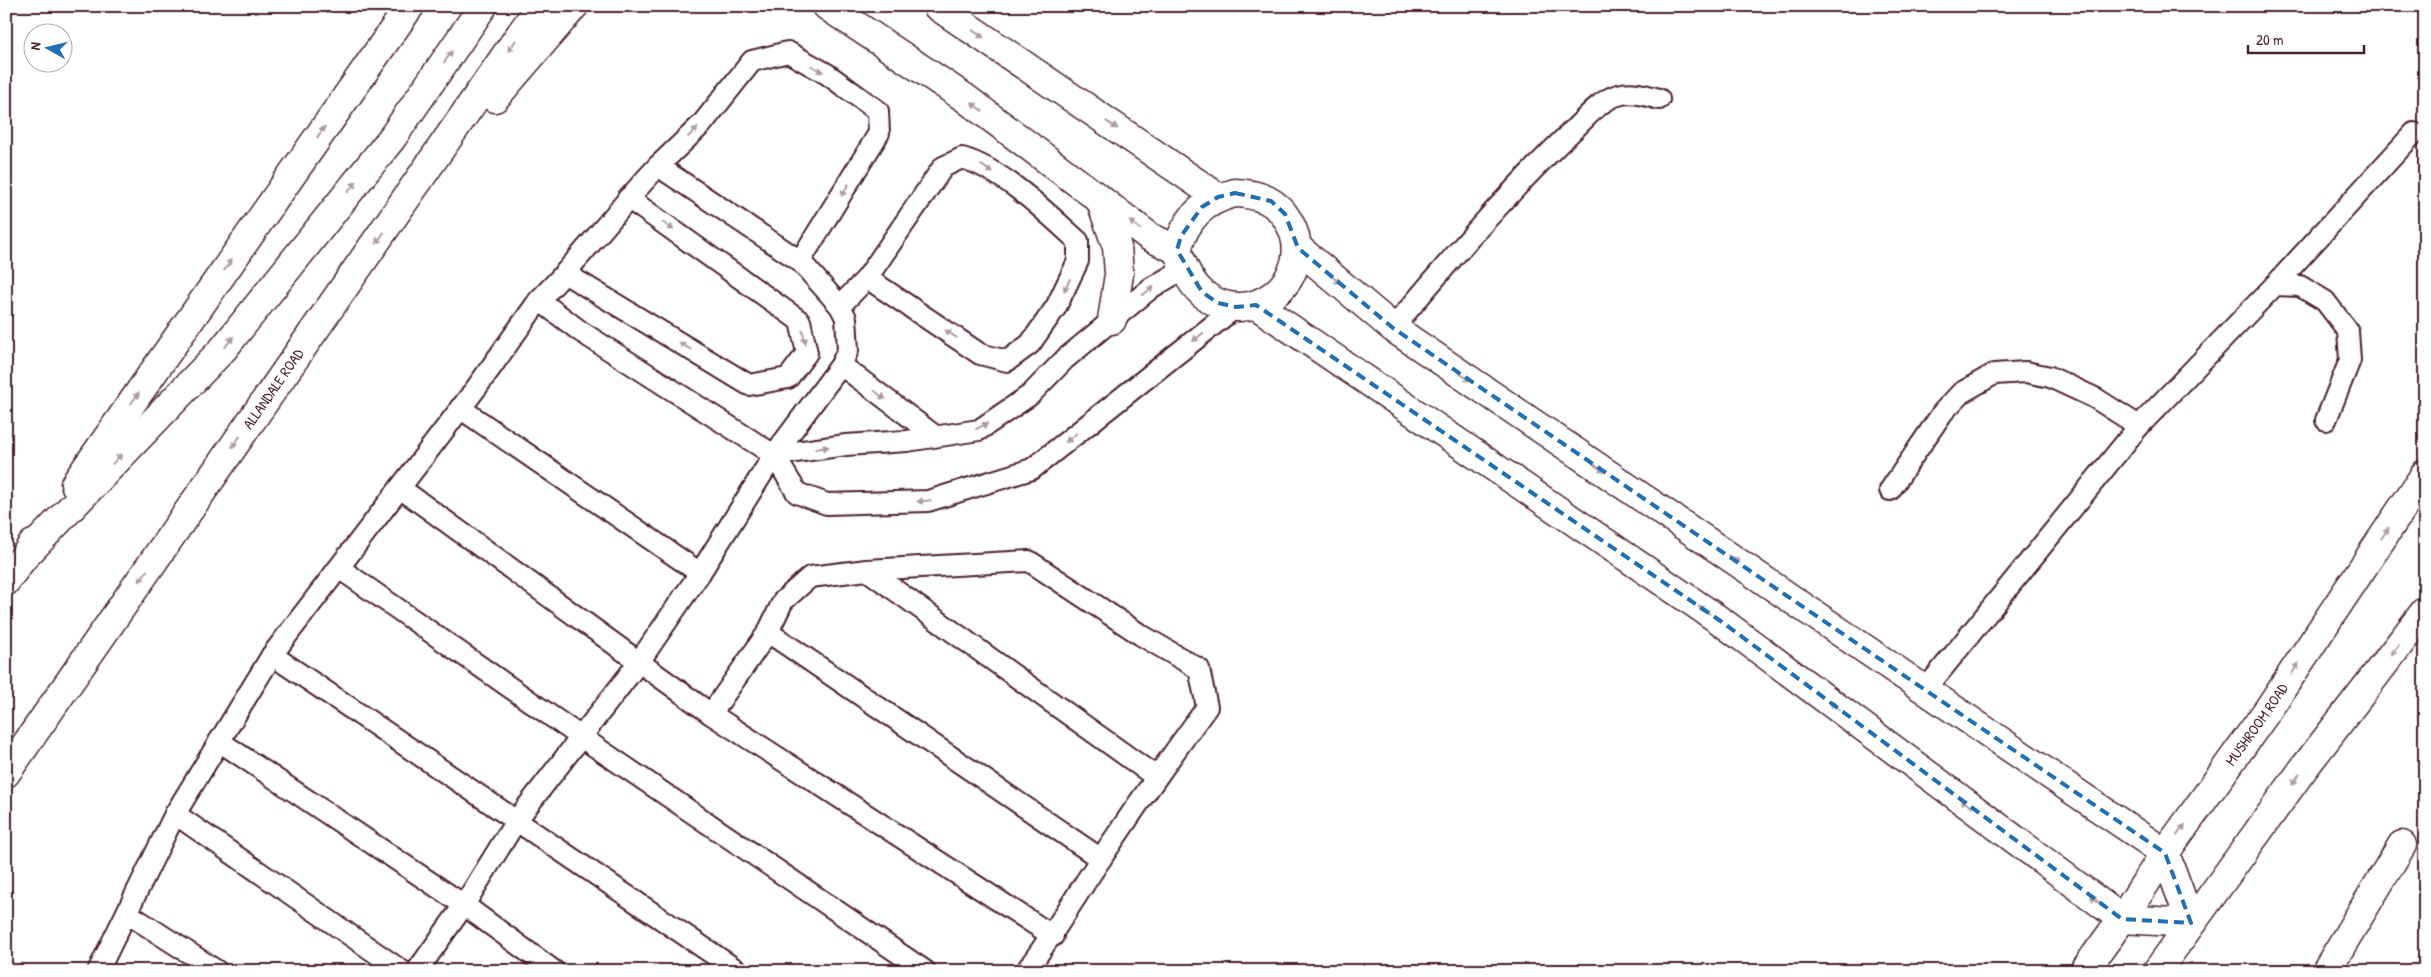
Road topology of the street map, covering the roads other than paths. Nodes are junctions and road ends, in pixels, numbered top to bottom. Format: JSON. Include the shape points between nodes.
{"nodes":[{"id":1,"x":410,"y":6,"type":"edge"},
{"id":2,"x":483,"y":6,"type":"edge"},
{"id":3,"x":540,"y":6,"type":"edge"},
{"id":4,"x":574,"y":6,"type":"edge"},
{"id":5,"x":827,"y":6,"type":"edge"},
{"id":6,"x":938,"y":6,"type":"edge"},
{"id":7,"x":1659,"y":99,"type":"dead end"},
{"id":8,"x":2414,"y":133,"type":"dead end"},
{"id":9,"x":658,"y":166,"type":"junction"},
{"id":10,"x":1218,"y":197,"type":"junction"},
{"id":11,"x":628,"y":198,"type":"junction"},
{"id":12,"x":1100,"y":199,"type":"junction"},
{"id":13,"x":397,"y":214,"type":"junction"},
{"id":14,"x":1298,"y":248,"type":"junction"},
{"id":15,"x":1181,"y":259,"type":"junction"},
{"id":16,"x":800,"y":261,"type":"junction"},
{"id":17,"x":566,"y":274,"type":"junction"},
{"id":18,"x":867,"y":278,"type":"junction"},
{"id":19,"x":2275,"y":285,"type":"junction"},
{"id":20,"x":539,"y":300,"type":"junction"},
{"id":21,"x":840,"y":306,"type":"junction"},
{"id":22,"x":1246,"y":306,"type":"junction"},
{"id":23,"x":1112,"y":320,"type":"junction"},
{"id":24,"x":1393,"y":328,"type":"junction"},
{"id":25,"x":841,"y":365,"type":"junction"},
{"id":26,"x":460,"y":408,"type":"junction"},
{"id":27,"x":2326,"y":420,"type":"dead end"},
{"id":28,"x":2139,"y":426,"type":"junction"},
{"id":29,"x":935,"y":436,"type":"junction"},
{"id":30,"x":774,"y":455,"type":"junction"},
{"id":31,"x":2425,"y":474,"type":"edge"},
{"id":32,"x":400,"y":488,"type":"junction"},
{"id":33,"x":1890,"y":490,"type":"dead end"},
{"id":34,"x":23,"y":558,"type":"junction"},
{"id":35,"x":338,"y":568,"type":"junction"},
{"id":36,"x":867,"y":570,"type":"junction"},
{"id":37,"x":700,"y":573,"type":"junction"},
{"id":38,"x":6,"y":581,"type":"edge"},
{"id":39,"x":2425,"y":611,"type":"edge"},
{"id":40,"x":768,"y":632,"type":"junction"},
{"id":41,"x":272,"y":655,"type":"junction"},
{"id":42,"x":639,"y":662,"type":"junction"},
{"id":43,"x":1925,"y":690,"type":"junction"},
{"id":44,"x":711,"y":714,"type":"junction"},
{"id":45,"x":581,"y":737,"type":"junction"},
{"id":46,"x":219,"y":741,"type":"junction"},
{"id":47,"x":6,"y":773,"type":"edge"},
{"id":48,"x":1156,"y":776,"type":"junction"},
{"id":49,"x":175,"y":814,"type":"junction"},
{"id":50,"x":516,"y":821,"type":"junction"},
{"id":51,"x":2402,"y":845,"type":"dead end"},
{"id":52,"x":2165,"y":853,"type":"junction"},
{"id":53,"x":1100,"y":859,"type":"junction"},
{"id":54,"x":464,"y":905,"type":"junction"},
{"id":55,"x":127,"y":913,"type":"junction"},
{"id":56,"x":2122,"y":919,"type":"junction"},
{"id":57,"x":2191,"y":923,"type":"junction"},
{"id":58,"x":1052,"y":936,"type":"junction"},
{"id":59,"x":98,"y":971,"type":"edge"},
{"id":60,"x":217,"y":971,"type":"edge"},
{"id":61,"x":402,"y":971,"type":"edge"},
{"id":62,"x":417,"y":971,"type":"edge"},
{"id":63,"x":554,"y":971,"type":"edge"},
{"id":64,"x":738,"y":971,"type":"edge"},
{"id":65,"x":925,"y":971,"type":"edge"},
{"id":66,"x":1026,"y":971,"type":"edge"},
{"id":67,"x":2084,"y":971,"type":"edge"},
{"id":68,"x":2157,"y":971,"type":"edge"},
{"id":69,"x":2326,"y":971,"type":"edge"}],
"edges":[{"from":34,"to":1,"type":"street","one_way":true},
{"from":34,"to":2,"type":"street","one_way":true,"via":[[224,348],[392,138]]},
{"from":3,"to":13,"type":"street","name":"ALLANDALE ROAD","one_way":true},
{"from":4,"to":13,"type":"street"},
{"from":12,"to":5,"type":"street","one_way":true,"via":[[965,98]]},
{"from":6,"to":10,"type":"street","one_way":true},
{"from":7,"to":24,"type":"lane","via":[[1635,92],[1617,95],[1600,105],[1498,206]]},
{"from":8,"to":19,"type":"lane"},
{"from":9,"to":11,"type":"lane"},
{"from":9,"to":16,"type":"lane"},
{"from":9,"to":16,"type":"lane","one_way":true,"via":[[702,124],[752,61],[788,52],[827,74],[878,111],[879,133]]},
{"from":10,"to":14,"type":"street","via":[[1235,192],[1254,194],[1271,201],[1285,214],[1294,230]]},
{"from":10,"to":15,"type":"street","via":[[1202,207],[1181,236]]},
{"from":11,"to":17,"type":"lane"},
{"from":11,"to":17,"type":"lane","one_way":true,"via":[[800,321],[808,353],[788,378],[749,385]]},
{"from":15,"to":12,"type":"street","one_way":true},
{"from":12,"to":23,"type":"street","via":[[1117,247],[1119,274]]},
{"from":13,"to":47,"type":"street","name":"ALLANDALE ROAD","one_way":true},
{"from":14,"to":22,"type":"street","via":[[1295,266],[1287,283],[1273,297]]},
{"from":14,"to":24,"type":"street","one_way":true},
{"from":15,"to":22,"type":"street","via":[[1202,292],[1218,303]]},
{"from":23,"to":15,"type":"lane","one_way":true,"via":[[1152,288]]},
{"from":16,"to":21,"type":"lane"},
{"from":17,"to":20,"type":"lane"},
{"from":18,"to":18,"type":"lane","one_way":true,"via":[[943,167],[962,158],[979,163],[1048,213],[1078,241],[1078,261],[1056,307],[1030,344],[1007,361],[980,354]]},
{"from":18,"to":21,"type":"lane"},
{"from":19,"to":27,"type":"lane","via":[[2300,286],[2325,301],[2348,331],[2350,360]]},
{"from":19,"to":28,"type":"lane"},
{"from":20,"to":26,"type":"lane"},
{"from":20,"to":30,"type":"lane","via":[[580,331]]},
{"from":21,"to":25,"type":"lane","via":[[846,318],[848,343]]},
{"from":22,"to":30,"type":"lane","one_way":true,"via":[[1032,469],[928,501],[827,504],[797,493]]},
{"from":56,"to":22,"type":"street","one_way":true,"via":[[1722,622]]},
{"from":29,"to":23,"type":"lane","one_way":true,"via":[[979,430],[1030,395],[1065,359]]},
{"from":24,"to":43,"type":"street","one_way":true},
{"from":25,"to":29,"type":"lane","one_way":true},
{"from":25,"to":30,"type":"lane"},
{"from":26,"to":32,"type":"lane"},
{"from":26,"to":37,"type":"lane"},
{"from":28,"to":33,"type":"lane","via":[[2096,398],[2050,377],[2026,372],[1994,374],[1961,393],[1943,412]]},
{"from":28,"to":43,"type":"lane"},
{"from":30,"to":29,"type":"lane","one_way":true},
{"from":30,"to":37,"type":"lane"},
{"from":52,"to":31,"type":"street","name":"MUSHROOM ROAD","one_way":true,"via":[[2265,714]]},
{"from":32,"to":35,"type":"lane"},
{"from":32,"to":42,"type":"lane"},
{"from":34,"to":38,"type":"street"},
{"from":35,"to":41,"type":"lane"},
{"from":35,"to":45,"type":"lane"},
{"from":36,"to":40,"type":"lane","via":[[810,577],[783,601]]},
{"from":36,"to":48,"type":"lane"},
{"from":36,"to":48,"type":"lane","via":[[1029,561],[1141,635],[1199,668],[1207,707]]},
{"from":37,"to":42,"type":"lane"},
{"from":39,"to":57,"type":"street","one_way":true,"via":[[2304,768]]},
{"from":40,"to":44,"type":"lane"},
{"from":40,"to":53,"type":"lane"},
{"from":41,"to":46,"type":"lane"},
{"from":41,"to":50,"type":"lane"},
{"from":42,"to":44,"type":"lane"},
{"from":42,"to":45,"type":"lane"},
{"from":43,"to":52,"type":"street"},
{"from":44,"to":58,"type":"lane"},
{"from":45,"to":50,"type":"lane"},
{"from":45,"to":65,"type":"lane"},
{"from":46,"to":49,"type":"lane"},
{"from":46,"to":54,"type":"lane"},
{"from":48,"to":53,"type":"lane"},
{"from":49,"to":55,"type":"lane"},
{"from":49,"to":61,"type":"lane"},
{"from":50,"to":54,"type":"lane"},
{"from":50,"to":64,"type":"lane"},
{"from":51,"to":69,"type":"street"},
{"from":52,"to":56,"type":"street","name":"MUSHROOM ROAD"},
{"from":52,"to":57,"type":"street"},
{"from":53,"to":58,"type":"lane"},
{"from":54,"to":62,"type":"lane"},
{"from":54,"to":63,"type":"lane"},
{"from":55,"to":59,"type":"lane"},
{"from":55,"to":60,"type":"lane"},
{"from":56,"to":57,"type":"street"},
{"from":56,"to":67,"type":"street","name":"MUSHROOM ROAD"},
{"from":57,"to":68,"type":"street"},
{"from":58,"to":66,"type":"lane"}]}
